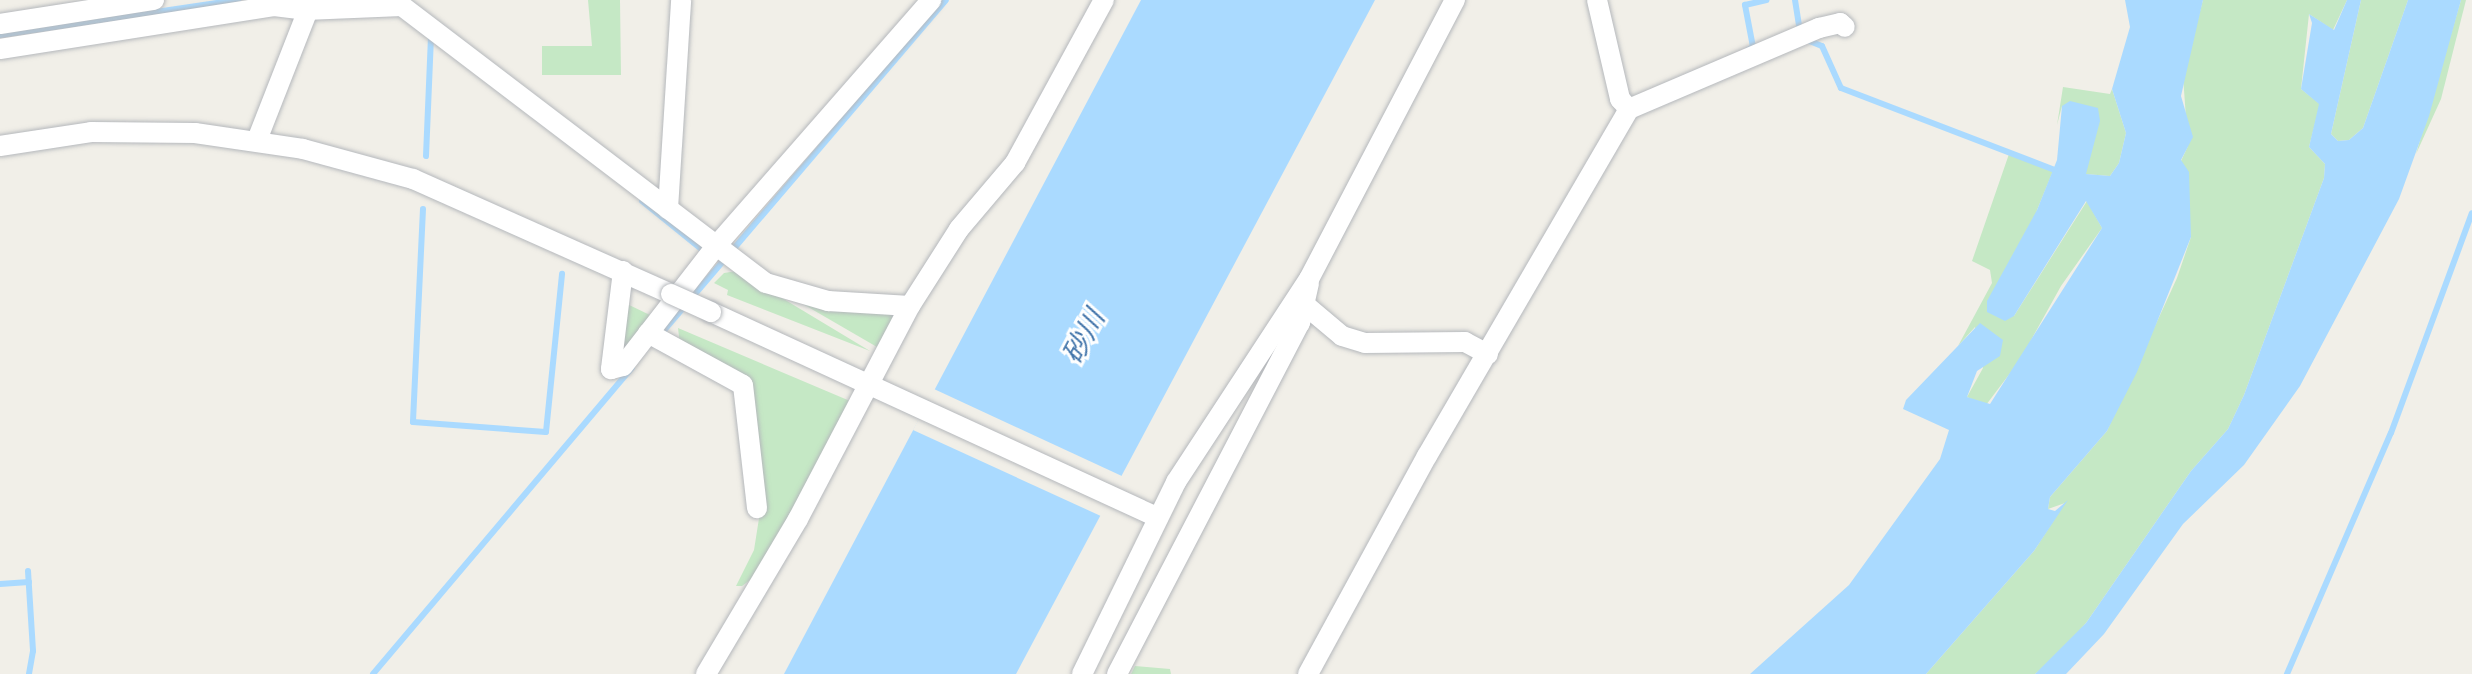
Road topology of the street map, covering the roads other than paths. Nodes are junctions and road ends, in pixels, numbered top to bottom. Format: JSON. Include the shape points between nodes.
{"nodes":[{"id":1,"x":154,"y":0,"type":"edge"},
{"id":2,"x":681,"y":0,"type":"edge"},
{"id":3,"x":931,"y":0,"type":"edge"},
{"id":4,"x":1104,"y":0,"type":"edge"},
{"id":5,"x":1455,"y":0,"type":"edge"},
{"id":6,"x":1597,"y":0,"type":"edge"},
{"id":7,"x":398,"y":4,"type":"edge"},
{"id":8,"x":308,"y":5,"type":"edge"},
{"id":9,"x":0,"y":24,"type":"edge"},
{"id":10,"x":1845,"y":27,"type":"dead end"},
{"id":11,"x":0,"y":49,"type":"edge"},
{"id":12,"x":1629,"y":109,"type":"junction"},
{"id":13,"x":257,"y":140,"type":"junction"},
{"id":14,"x":0,"y":146,"type":"edge"},
{"id":15,"x":668,"y":209,"type":"junction"},
{"id":16,"x":718,"y":254,"type":"junction"},
{"id":17,"x":623,"y":271,"type":"junction"},
{"id":18,"x":1300,"y":301,"type":"junction"},
{"id":19,"x":910,"y":306,"type":"junction"},
{"id":20,"x":655,"y":337,"type":"junction"},
{"id":21,"x":1483,"y":352,"type":"junction"},
{"id":22,"x":871,"y":386,"type":"junction"},
{"id":23,"x":757,"y":508,"type":"dead end"},
{"id":24,"x":1158,"y":518,"type":"junction"},
{"id":25,"x":706,"y":674,"type":"edge"},
{"id":26,"x":1082,"y":674,"type":"edge"},
{"id":27,"x":1117,"y":674,"type":"edge"},
{"id":28,"x":1308,"y":674,"type":"edge"}],
"edges":[{"from":1,"to":9,"type":"street"},
{"from":2,"to":15,"type":"street"},
{"from":3,"to":16,"type":"street"},
{"from":4,"to":19,"type":"street","via":[[1015,163],[959,229]]},
{"from":5,"to":18,"type":"street"},
{"from":6,"to":12,"type":"street","via":[[1620,99]]},
{"from":7,"to":8,"type":"street"},
{"from":7,"to":15,"type":"street"},
{"from":8,"to":11,"type":"street"},
{"from":8,"to":13,"type":"street"},
{"from":10,"to":12,"type":"street","via":[[1833,24],[1803,34]]},
{"from":12,"to":21,"type":"street"},
{"from":13,"to":14,"type":"street","via":[[195,133],[91,132]]},
{"from":13,"to":17,"type":"street","via":[[413,179]]},
{"from":15,"to":16,"type":"street"},
{"from":16,"to":19,"type":"street","via":[[793,294]]},
{"from":16,"to":20,"type":"street"},
{"from":17,"to":20,"type":"street","via":[[611,369],[623,366]]},
{"from":17,"to":22,"type":"street","bridge":true},
{"from":18,"to":21,"type":"street","via":[[1342,336],[1365,343],[1465,342]]},
{"from":18,"to":24,"type":"street"},
{"from":18,"to":27,"type":"street","via":[[1300,323]]},
{"from":19,"to":22,"type":"street"},
{"from":20,"to":23,"type":"street","via":[[743,385]]},
{"from":21,"to":28,"type":"street"},
{"from":22,"to":24,"type":"street"},
{"from":22,"to":25,"type":"street"},
{"from":24,"to":26,"type":"street"}]}
